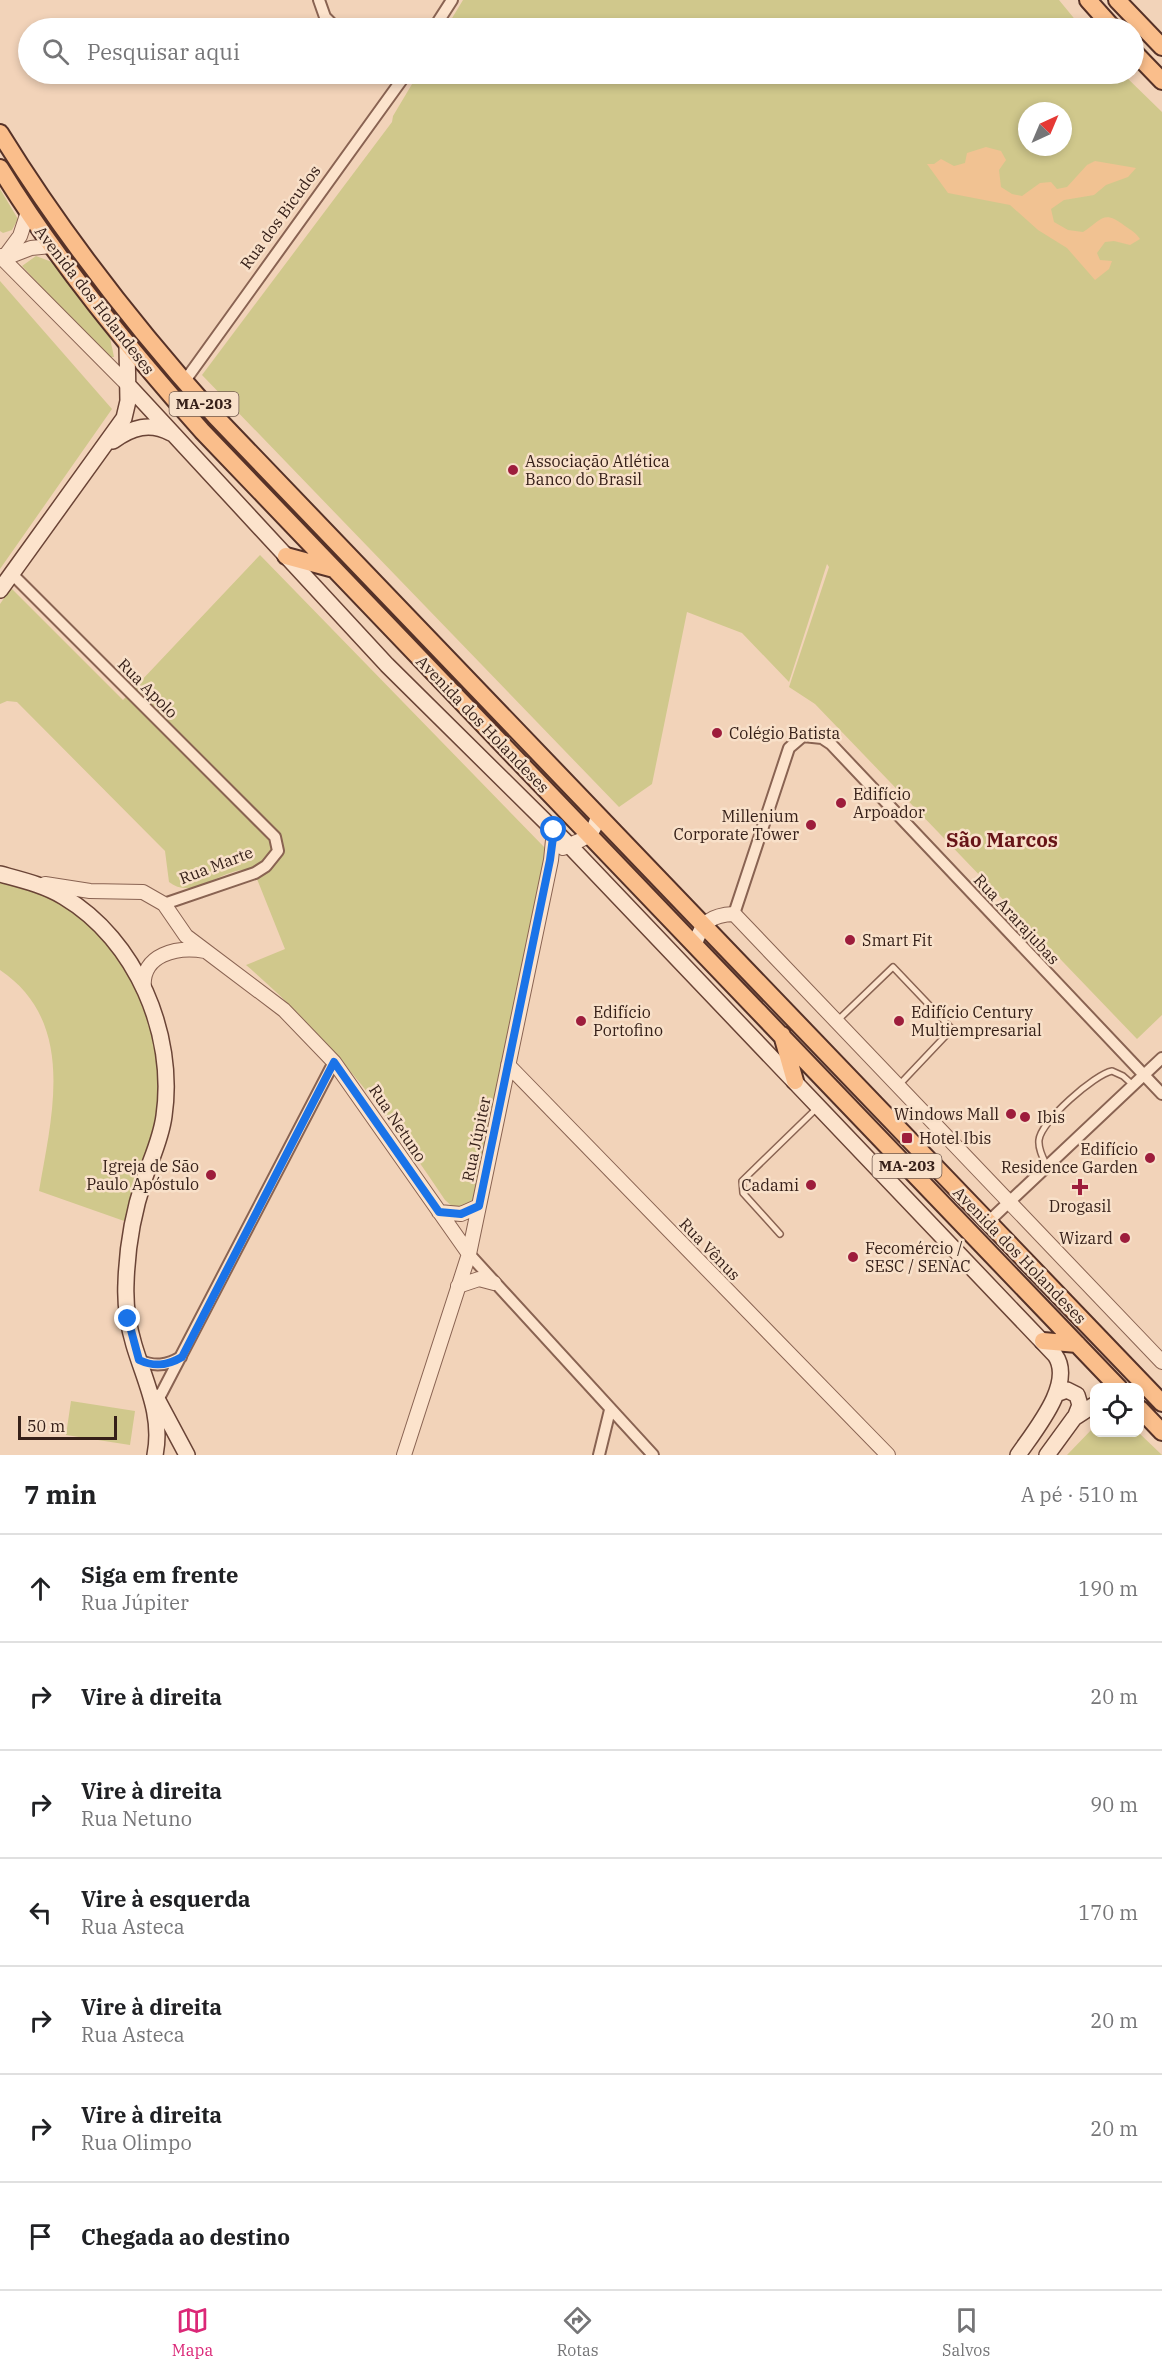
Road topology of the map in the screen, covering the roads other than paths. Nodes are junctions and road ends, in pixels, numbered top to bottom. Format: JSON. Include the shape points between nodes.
{"nodes":[{"id":1,"x":319,"y":0,"type":"edge"},
{"id":2,"x":452,"y":0,"type":"edge"},
{"id":3,"x":1088,"y":0,"type":"edge"},
{"id":4,"x":1118,"y":0,"type":"edge"},
{"id":5,"x":326,"y":18,"type":"edge"},
{"id":6,"x":440,"y":18,"type":"edge"},
{"id":7,"x":1104,"y":18,"type":"edge"},
{"id":8,"x":1135,"y":18,"type":"edge"},
{"id":9,"x":1144,"y":28,"type":"edge"},
{"id":10,"x":1162,"y":47,"type":"edge"},
{"id":11,"x":1144,"y":62,"type":"edge"},
{"id":12,"x":1162,"y":81,"type":"edge"},
{"id":13,"x":399,"y":84,"type":"edge"},
{"id":14,"x":0,"y":133,"type":"edge"},
{"id":15,"x":0,"y":168,"type":"edge"},
{"id":16,"x":28,"y":212,"type":"junction"},
{"id":17,"x":51,"y":246,"type":"junction"},
{"id":18,"x":1,"y":258,"type":"edge"},
{"id":19,"x":127,"y":345,"type":"junction"},
{"id":20,"x":184,"y":382,"type":"junction"},
{"id":21,"x":128,"y":386,"type":"junction"},
{"id":22,"x":175,"y":436,"type":"junction"},
{"id":23,"x":101,"y":450,"type":"junction"},
{"id":24,"x":286,"y":556,"type":"junction"},
{"id":25,"x":335,"y":569,"type":"junction"},
{"id":26,"x":12,"y":574,"type":"junction"},
{"id":27,"x":0,"y":590,"type":"edge"},
{"id":28,"x":598,"y":816,"type":"junction"},
{"id":29,"x":263,"y":824,"type":"joint"},
{"id":30,"x":554,"y":830,"type":"junction"},
{"id":31,"x":590,"y":834,"type":"junction"},
{"id":32,"x":569,"y":845,"type":"junction"},
{"id":33,"x":550,"y":860,"type":"junction"},
{"id":34,"x":0,"y":874,"type":"edge"},
{"id":35,"x":32,"y":882,"type":"junction"},
{"id":36,"x":164,"y":904,"type":"junction"},
{"id":37,"x":734,"y":914,"type":"junction"},
{"id":38,"x":174,"y":920,"type":"junction"},
{"id":39,"x":703,"y":925,"type":"junction"},
{"id":40,"x":695,"y":944,"type":"junction"},
{"id":41,"x":207,"y":951,"type":"junction"},
{"id":42,"x":159,"y":957,"type":"junction"},
{"id":43,"x":144,"y":989,"type":"junction"},
{"id":44,"x":837,"y":1022,"type":"junction"},
{"id":45,"x":782,"y":1034,"type":"junction"},
{"id":46,"x":1162,"y":1058,"type":"edge"},
{"id":47,"x":334,"y":1062,"type":"junction"},
{"id":48,"x":508,"y":1065,"type":"junction"},
{"id":49,"x":1144,"y":1075,"type":"junction"},
{"id":50,"x":795,"y":1081,"type":"junction"},
{"id":51,"x":1133,"y":1085,"type":"junction"},
{"id":52,"x":898,"y":1087,"type":"junction"},
{"id":53,"x":1162,"y":1094,"type":"edge"},
{"id":54,"x":819,"y":1106,"type":"junction"},
{"id":55,"x":1047,"y":1166,"type":"junction"},
{"id":56,"x":1009,"y":1202,"type":"junction"},
{"id":57,"x":479,"y":1206,"type":"junction"},
{"id":58,"x":439,"y":1212,"type":"junction"},
{"id":59,"x":988,"y":1222,"type":"junction"},
{"id":60,"x":780,"y":1234,"type":"dead end"},
{"id":61,"x":469,"y":1254,"type":"junction"},
{"id":62,"x":494,"y":1282,"type":"junction"},
{"id":63,"x":458,"y":1286,"type":"junction"},
{"id":64,"x":1043,"y":1341,"type":"junction"},
{"id":65,"x":1077,"y":1344,"type":"junction"},
{"id":66,"x":182,"y":1357,"type":"junction"},
{"id":67,"x":139,"y":1360,"type":"junction"},
{"id":68,"x":1162,"y":1362,"type":"edge"},
{"id":69,"x":148,"y":1382,"type":"junction"},
{"id":70,"x":1114,"y":1383,"type":"edge"},
{"id":71,"x":1056,"y":1394,"type":"junction"},
{"id":72,"x":158,"y":1400,"type":"junction"},
{"id":73,"x":1162,"y":1403,"type":"edge"},
{"id":74,"x":1090,"y":1407,"type":"edge"},
{"id":75,"x":610,"y":1410,"type":"junction"},
{"id":76,"x":1144,"y":1413,"type":"edge"},
{"id":77,"x":1076,"y":1415,"type":"junction"},
{"id":78,"x":629,"y":1430,"type":"junction"},
{"id":79,"x":1162,"y":1432,"type":"edge"},
{"id":80,"x":602,"y":1443,"type":"junction"},
{"id":81,"x":155,"y":1455,"type":"edge"},
{"id":82,"x":187,"y":1455,"type":"edge"},
{"id":83,"x":404,"y":1455,"type":"edge"},
{"id":84,"x":599,"y":1455,"type":"edge"},
{"id":85,"x":653,"y":1455,"type":"edge"},
{"id":86,"x":888,"y":1455,"type":"edge"},
{"id":87,"x":1018,"y":1455,"type":"edge"},
{"id":88,"x":1047,"y":1455,"type":"edge"}],
"edges":[{"from":1,"to":5,"type":"street"},
{"from":2,"to":6,"type":"street"},
{"from":3,"to":7,"type":"main road"},
{"from":4,"to":8,"type":"main road"},
{"from":9,"to":10,"type":"main road"},
{"from":11,"to":12,"type":"main road"},
{"from":13,"to":20,"type":"street","name":"Rua dos Bicudos"},
{"from":14,"to":20,"type":"main road","name":"Avenida dos Holandeses","number":"MA-203","via":[[55,220]]},
{"from":15,"to":16,"type":"main road","name":"Avenida dos Holandeses","number":"MA-203"},
{"from":16,"to":17,"type":"main road","name":"Avenida dos Holandeses","number":"MA-203"},
{"from":16,"to":18,"type":"street","via":[[20,236]]},
{"from":17,"to":18,"type":"street"},
{"from":17,"to":19,"type":"main road","name":"Avenida dos Holandeses","number":"MA-203"},
{"from":18,"to":21,"type":"street"},
{"from":19,"to":21,"type":"main road"},
{"from":19,"to":25,"type":"main road","name":"Avenida dos Holandeses","number":"MA-203","via":[[202,431]]},
{"from":20,"to":28,"type":"main road","name":"Avenida dos Holandeses","number":"MA-203"},
{"from":21,"to":22,"type":"main road","name":"Avenida dos Holandeses"},
{"from":21,"to":23,"type":"main road","via":[[124,418]]},
{"from":22,"to":23,"type":"main road","via":[[159,428],[142,426],[123,433]]},
{"from":22,"to":24,"type":"main road","name":"Avenida dos Holandeses"},
{"from":23,"to":26,"type":"main road"},
{"from":24,"to":25,"type":"main road"},
{"from":24,"to":30,"type":"main road","name":"Avenida dos Holandeses","via":[[387,664]]},
{"from":25,"to":31,"type":"main road","name":"Avenida dos Holandeses","number":"MA-203"},
{"from":26,"to":27,"type":"main road"},
{"from":26,"to":29,"type":"street","name":"Rua Apolo"},
{"from":28,"to":31,"type":"street"},
{"from":28,"to":39,"type":"main road","name":"Avenida dos Holandeses","number":"MA-203"},
{"from":29,"to":36,"type":"street","name":"Rua Marte","via":[[278,845],[266,866]]},
{"from":30,"to":32,"type":"main road","name":"Avenida dos Holandeses"},
{"from":30,"to":33,"type":"street","name":"Rua Júpiter"},
{"from":31,"to":32,"type":"street","via":[[582,842]]},
{"from":31,"to":40,"type":"main road","name":"Avenida dos Holandeses","number":"MA-203"},
{"from":32,"to":33,"type":"street"},
{"from":32,"to":50,"type":"main road","name":"Avenida dos Holandeses"},
{"from":33,"to":48,"type":"street","name":"Rua Júpiter"},
{"from":34,"to":35,"type":"main road"},
{"from":35,"to":36,"type":"street","via":[[81,890],[142,892]]},
{"from":35,"to":43,"type":"main road","via":[[66,898],[91,917],[124,956]]},
{"from":36,"to":38,"type":"street","name":"Rua Netuno"},
{"from":37,"to":39,"type":"street","via":[[716,916]]},
{"from":37,"to":44,"type":"street","name":"Avenida dos Holandeses"},
{"from":37,"to":49,"type":"street","name":"Rua Ararajubas","via":[[789,747],[803,736],[822,738]]},
{"from":38,"to":41,"type":"street","name":"Rua Netuno","via":[[186,936]]},
{"from":38,"to":42,"type":"street","via":[[170,942]]},
{"from":39,"to":40,"type":"street"},
{"from":39,"to":59,"type":"main road","name":"Avenida dos Holandeses","number":"MA-203"},
{"from":40,"to":45,"type":"main road","name":"Avenida dos Holandeses","number":"MA-203"},
{"from":41,"to":42,"type":"street","via":[[180,948]]},
{"from":41,"to":47,"type":"street","name":"Rua Netuno","via":[[284,1010]]},
{"from":42,"to":43,"type":"street","via":[[147,970]]},
{"from":43,"to":67,"type":"main road","via":[[158,1026],[167,1085],[160,1140],[133,1219],[128,1252],[126,1301]]},
{"from":44,"to":52,"type":"street","name":"Avenida dos Holandeses"},
{"from":44,"to":52,"type":"lane","via":[[893,967],[952,1029]]},
{"from":45,"to":50,"type":"main road"},
{"from":45,"to":65,"type":"main road","name":"Avenida dos Holandeses","number":"MA-203"},
{"from":46,"to":49,"type":"street"},
{"from":47,"to":58,"type":"street","name":"Rua Netuno"},
{"from":47,"to":66,"type":"street"},
{"from":48,"to":57,"type":"street","name":"Rua Júpiter"},
{"from":48,"to":86,"type":"street","name":"Rua Vênus"},
{"from":49,"to":51,"type":"street"},
{"from":49,"to":53,"type":"street","name":"Rua Ararajubas"},
{"from":50,"to":54,"type":"main road","name":"Avenida dos Holandeses"},
{"from":51,"to":55,"type":"street"},
{"from":51,"to":55,"type":"lane","via":[[1112,1071],[1081,1089],[1040,1135],[1039,1146]]},
{"from":52,"to":56,"type":"street","name":"Avenida dos Holandeses"},
{"from":54,"to":60,"type":"lane","via":[[742,1181],[743,1193]]},
{"from":54,"to":64,"type":"main road","name":"Avenida dos Holandeses"},
{"from":55,"to":56,"type":"street"},
{"from":56,"to":59,"type":"street"},
{"from":56,"to":68,"type":"street","name":"Avenida dos Holandeses"},
{"from":57,"to":58,"type":"street","via":[[461,1214]]},
{"from":57,"to":61,"type":"street","name":"Rua Júpiter"},
{"from":58,"to":61,"type":"street","name":"Rua Netuno"},
{"from":59,"to":73,"type":"main road","name":"Avenida dos Holandeses","number":"MA-203"},
{"from":61,"to":62,"type":"street","name":"Rua Netuno"},
{"from":61,"to":63,"type":"street","name":"Rua Júpiter"},
{"from":62,"to":63,"type":"street","via":[[479,1279]]},
{"from":62,"to":75,"type":"street","name":"Rua Netuno"},
{"from":63,"to":83,"type":"street","name":"Rua Júpiter"},
{"from":64,"to":65,"type":"main road"},
{"from":64,"to":71,"type":"main road","name":"Avenida dos Holandeses","via":[[1062,1369]]},
{"from":65,"to":70,"type":"main road","name":"Avenida dos Holandeses","number":"MA-203"},
{"from":66,"to":67,"type":"street","via":[[164,1365]]},
{"from":66,"to":72,"type":"street"},
{"from":67,"to":69,"type":"main road"},
{"from":69,"to":72,"type":"main road"},
{"from":69,"to":81,"type":"main road","via":[[156,1420]]},
{"from":71,"to":77,"type":"main road","via":[[1067,1390],[1077,1395],[1080,1405]]},
{"from":71,"to":87,"type":"main road"},
{"from":72,"to":82,"type":"main road"},
{"from":74,"to":77,"type":"main road"},
{"from":75,"to":78,"type":"street","name":"Rua Netuno"},
{"from":75,"to":80,"type":"street"},
{"from":76,"to":79,"type":"main road"},
{"from":77,"to":88,"type":"main road"},
{"from":78,"to":80,"type":"street","via":[[616,1430]]},
{"from":78,"to":85,"type":"street","name":"Rua Netuno"},
{"from":80,"to":84,"type":"street"}]}
